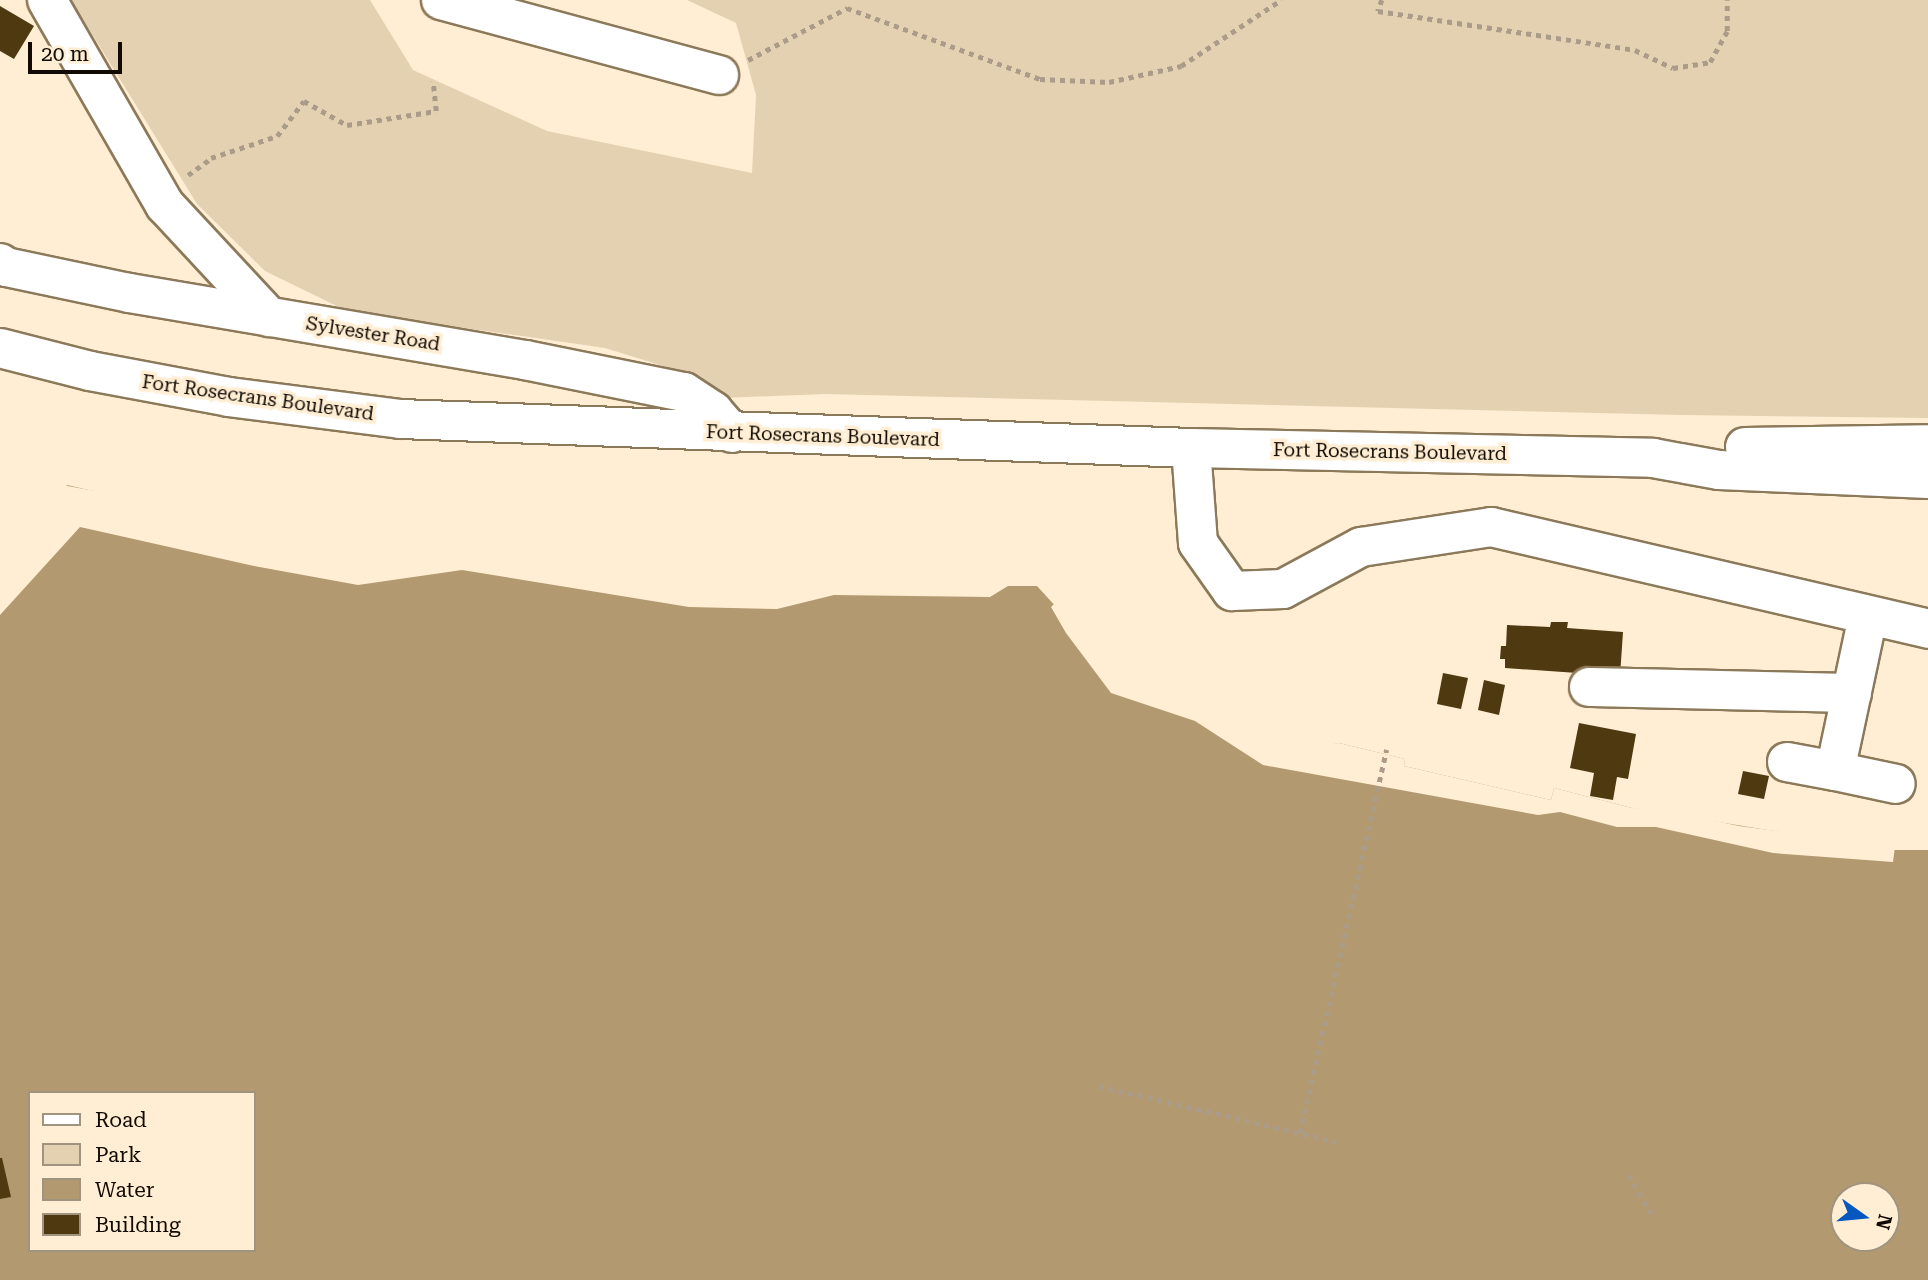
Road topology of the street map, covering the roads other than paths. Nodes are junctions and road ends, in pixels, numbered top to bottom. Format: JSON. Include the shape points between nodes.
{"nodes":[{"id":1,"x":47,"y":0,"type":"edge"},
{"id":2,"x":441,"y":0,"type":"edge"},
{"id":3,"x":719,"y":75,"type":"road end"},
{"id":4,"x":0,"y":263,"type":"edge"},
{"id":5,"x":269,"y":317,"type":"junction"},
{"id":6,"x":0,"y":348,"type":"edge"},
{"id":7,"x":732,"y":433,"type":"junction"},
{"id":8,"x":1928,"y":444,"type":"edge"},
{"id":9,"x":1191,"y":448,"type":"junction"},
{"id":10,"x":1653,"y":458,"type":"junction"},
{"id":11,"x":1928,"y":480,"type":"edge"},
{"id":12,"x":1868,"y":616,"type":"junction"},
{"id":13,"x":1928,"y":629,"type":"edge"},
{"id":14,"x":1589,"y":687,"type":"dead end"},
{"id":15,"x":1852,"y":693,"type":"junction"},
{"id":16,"x":1787,"y":762,"type":"dead end"},
{"id":17,"x":1835,"y":771,"type":"junction"},
{"id":18,"x":1896,"y":784,"type":"dead end"}],
"edges":[{"from":1,"to":5,"type":"street","via":[[165,205]]},
{"from":2,"to":3,"type":"street"},
{"from":4,"to":5,"type":"street","name":"Sylvester Road","via":[[129,293]]},
{"from":5,"to":7,"type":"street","name":"Sylvester Road","via":[[684,392],[713,411]]},
{"from":6,"to":7,"type":"street","name":"Fort Rosecrans Boulevard","via":[[90,371],[229,397],[400,419]]},
{"from":7,"to":9,"type":"street","name":"Fort Rosecrans Boulevard"},
{"from":8,"to":10,"type":"street","name":"Fort Rosecrans Boulevard","via":[[1722,447]]},
{"from":9,"to":10,"type":"street","name":"Fort Rosecrans Boulevard"},
{"from":9,"to":12,"type":"street","via":[[1198,542],[1232,591],[1283,589],[1361,547],[1491,527]]},
{"from":10,"to":11,"type":"street","name":"Fort Rosecrans Boulevard","via":[[1719,470]]},
{"from":12,"to":13,"type":"street"},
{"from":12,"to":15,"type":"street"},
{"from":14,"to":15,"type":"street"},
{"from":15,"to":17,"type":"street"},
{"from":16,"to":17,"type":"street"},
{"from":17,"to":18,"type":"street"}]}
